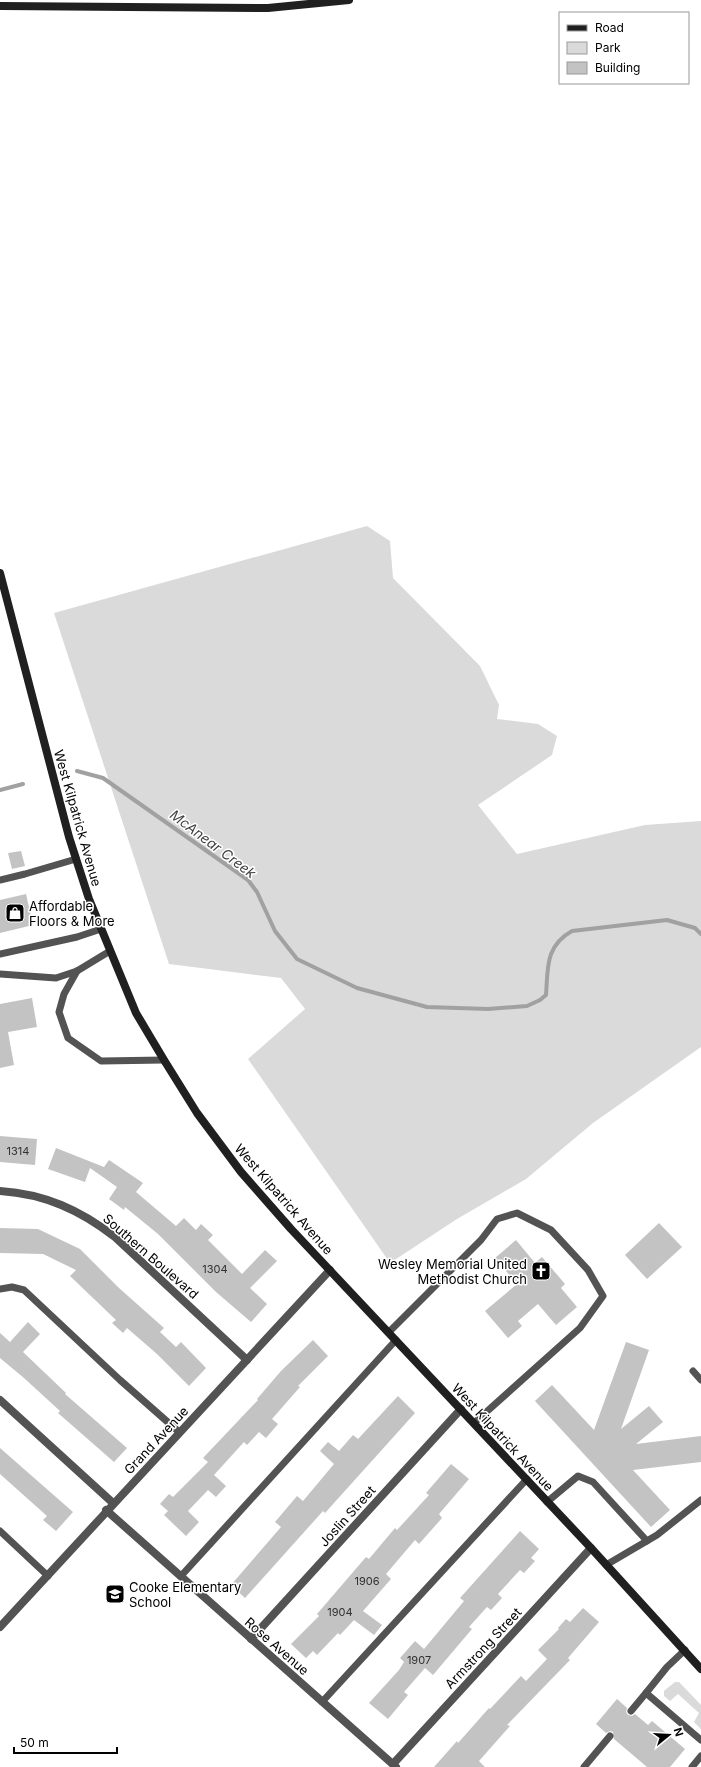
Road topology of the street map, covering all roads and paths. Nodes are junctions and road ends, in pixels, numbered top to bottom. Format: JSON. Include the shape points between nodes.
{"nodes":[{"id":1,"x":349,"y":0,"type":"edge"},
{"id":2,"x":321,"y":2,"type":"edge"},
{"id":3,"x":89,"y":4,"type":"edge"},
{"id":4,"x":0,"y":6,"type":"edge"},
{"id":5,"x":0,"y":573,"type":"edge"},
{"id":6,"x":76,"y":859,"type":"junction"},
{"id":7,"x":0,"y":880,"type":"edge"},
{"id":8,"x":101,"y":930,"type":"junction"},
{"id":9,"x":110,"y":951,"type":"junction"},
{"id":10,"x":0,"y":954,"type":"edge"},
{"id":11,"x":77,"y":971,"type":"junction"},
{"id":12,"x":0,"y":974,"type":"edge"},
{"id":13,"x":164,"y":1060,"type":"junction"},
{"id":14,"x":0,"y":1191,"type":"edge"},
{"id":15,"x":330,"y":1270,"type":"junction"},
{"id":16,"x":0,"y":1289,"type":"edge"},
{"id":17,"x":389,"y":1332,"type":"junction"},
{"id":18,"x":396,"y":1340,"type":"junction"},
{"id":19,"x":247,"y":1360,"type":"junction"},
{"id":20,"x":692,"y":1371,"type":"dead end"},
{"id":21,"x":701,"y":1380,"type":"edge"},
{"id":22,"x":0,"y":1400,"type":"edge"},
{"id":23,"x":461,"y":1409,"type":"junction"},
{"id":24,"x":474,"y":1423,"type":"junction"},
{"id":25,"x":180,"y":1432,"type":"junction"},
{"id":26,"x":527,"y":1479,"type":"junction"},
{"id":27,"x":701,"y":1500,"type":"edge"},
{"id":28,"x":547,"y":1502,"type":"junction"},
{"id":29,"x":113,"y":1503,"type":"junction"},
{"id":30,"x":106,"y":1510,"type":"junction"},
{"id":31,"x":0,"y":1531,"type":"edge"},
{"id":32,"x":647,"y":1541,"type":"junction"},
{"id":33,"x":591,"y":1548,"type":"junction"},
{"id":34,"x":606,"y":1565,"type":"junction"},
{"id":35,"x":48,"y":1576,"type":"junction"},
{"id":36,"x":181,"y":1576,"type":"junction"},
{"id":37,"x":0,"y":1626,"type":"edge"},
{"id":38,"x":251,"y":1639,"type":"junction"},
{"id":39,"x":685,"y":1650,"type":"junction"},
{"id":40,"x":701,"y":1669,"type":"edge"},
{"id":41,"x":646,"y":1693,"type":"junction"},
{"id":42,"x":322,"y":1702,"type":"junction"},
{"id":43,"x":631,"y":1711,"type":"dead end"},
{"id":44,"x":610,"y":1736,"type":"dead end"},
{"id":45,"x":701,"y":1740,"type":"edge"},
{"id":46,"x":701,"y":1756,"type":"edge"},
{"id":47,"x":395,"y":1766,"type":"edge"},
{"id":48,"x":584,"y":1767,"type":"edge"},
{"id":49,"x":692,"y":1767,"type":"edge"}],
"edges":[{"from":1,"to":2,"type":"main road"},
{"from":2,"to":3,"type":"main road","via":[[268,8]]},
{"from":3,"to":4,"type":"main road"},
{"from":5,"to":6,"type":"main road","name":"West Kilpatrick Avenue"},
{"from":6,"to":7,"type":"lane"},
{"from":6,"to":8,"type":"main road","name":"West Kilpatrick Avenue"},
{"from":8,"to":9,"type":"main road","name":"West Kilpatrick Avenue"},
{"from":8,"to":10,"type":"lane"},
{"from":9,"to":11,"type":"lane"},
{"from":9,"to":13,"type":"main road","name":"West Kilpatrick Avenue","via":[[136,1013]]},
{"from":11,"to":12,"type":"lane","via":[[56,978]]},
{"from":11,"to":13,"type":"lane","via":[[64,994],[59,1012],[68,1038],[100,1061]]},
{"from":13,"to":15,"type":"main road","name":"West Kilpatrick Avenue","via":[[198,1113],[241,1172]]},
{"from":14,"to":19,"type":"street","name":"Southern Boulevard","via":[[42,1197],[92,1221],[115,1237]]},
{"from":15,"to":17,"type":"main road","name":"West Kilpatrick Avenue"},
{"from":15,"to":19,"type":"street","name":"Grand Avenue"},
{"from":16,"to":25,"type":"lane","via":[[12,1287],[24,1290]]},
{"from":17,"to":18,"type":"main road","name":"West Kilpatrick Avenue"},
{"from":17,"to":24,"type":"lane","via":[[481,1240],[498,1219],[517,1212],[551,1230],[588,1270],[603,1296],[580,1328]]},
{"from":18,"to":23,"type":"main road","name":"West Kilpatrick Avenue"},
{"from":18,"to":36,"type":"lane"},
{"from":19,"to":25,"type":"street","name":"Grand Avenue"},
{"from":20,"to":21,"type":"lane"},
{"from":22,"to":29,"type":"street"},
{"from":23,"to":24,"type":"main road","name":"West Kilpatrick Avenue"},
{"from":23,"to":38,"type":"street","name":"Joslin Street"},
{"from":24,"to":26,"type":"main road","name":"West Kilpatrick Avenue"},
{"from":25,"to":29,"type":"street","name":"Grand Avenue"},
{"from":26,"to":28,"type":"main road","name":"West Kilpatrick Avenue"},
{"from":26,"to":42,"type":"lane"},
{"from":27,"to":32,"type":"lane"},
{"from":28,"to":32,"type":"lane","via":[[578,1476],[593,1482]]},
{"from":28,"to":33,"type":"main road","name":"West Kilpatrick Avenue"},
{"from":29,"to":30,"type":"street","name":"Grand Avenue"},
{"from":30,"to":35,"type":"street","name":"Grand Avenue"},
{"from":30,"to":36,"type":"street","name":"Rose Avenue"},
{"from":31,"to":35,"type":"lane"},
{"from":32,"to":34,"type":"lane"},
{"from":33,"to":34,"type":"main road","name":"West Kilpatrick Avenue"},
{"from":33,"to":47,"type":"street","name":"Armstrong Street"},
{"from":34,"to":39,"type":"main road","name":"West Kilpatrick Avenue"},
{"from":35,"to":37,"type":"street","name":"Grand Avenue"},
{"from":36,"to":38,"type":"street","name":"Rose Avenue"},
{"from":38,"to":42,"type":"street","name":"Rose Avenue"},
{"from":39,"to":40,"type":"main road","name":"West Kilpatrick Avenue"},
{"from":39,"to":41,"type":"lane"},
{"from":41,"to":43,"type":"lane"},
{"from":41,"to":45,"type":"lane"},
{"from":42,"to":47,"type":"street","name":"Rose Avenue"},
{"from":44,"to":48,"type":"lane"},
{"from":46,"to":49,"type":"lane"}]}
